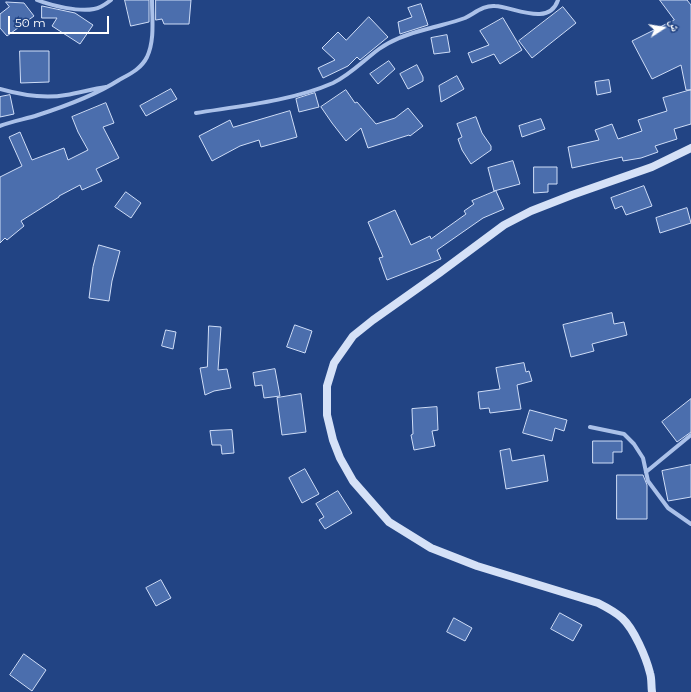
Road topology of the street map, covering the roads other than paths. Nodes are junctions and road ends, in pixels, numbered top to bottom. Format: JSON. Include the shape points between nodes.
{"nodes":[{"id":1,"x":37,"y":0,"type":"edge"},
{"id":2,"x":111,"y":0,"type":"edge"},
{"id":3,"x":152,"y":0,"type":"edge"},
{"id":4,"x":558,"y":0,"type":"edge"},
{"id":5,"x":110,"y":86,"type":"junction"},
{"id":6,"x":0,"y":89,"type":"edge"},
{"id":7,"x":196,"y":113,"type":"dead end"},
{"id":8,"x":0,"y":126,"type":"edge"},
{"id":9,"x":691,"y":148,"type":"edge"},
{"id":10,"x":590,"y":428,"type":"dead end"},
{"id":11,"x":691,"y":435,"type":"edge"},
{"id":12,"x":646,"y":472,"type":"junction"},
{"id":13,"x":691,"y":524,"type":"edge"},
{"id":14,"x":652,"y":692,"type":"edge"}],
"edges":[{"from":1,"to":2,"type":"street","via":[[86,10],[100,7]]},
{"from":3,"to":5,"type":"street","via":[[152,39],[147,57],[135,71]]},
{"from":4,"to":7,"type":"street","via":[[548,11],[532,15],[505,7],[489,6],[448,24],[425,29],[391,42],[342,77],[317,89],[263,102]]},
{"from":5,"to":6,"type":"street","via":[[50,96]]},
{"from":5,"to":8,"type":"street","via":[[80,100]]},
{"from":9,"to":14,"type":"main road","via":[[652,167],[531,211],[504,225],[353,336],[334,363],[327,386],[327,415],[338,452],[353,481],[389,522],[431,548],[477,566],[598,603],[610,609],[623,619],[637,640],[650,674]]},
{"from":10,"to":12,"type":"street","via":[[624,434],[643,458]]},
{"from":11,"to":12,"type":"street"},
{"from":12,"to":13,"type":"street","via":[[648,481],[668,508]]}]}
